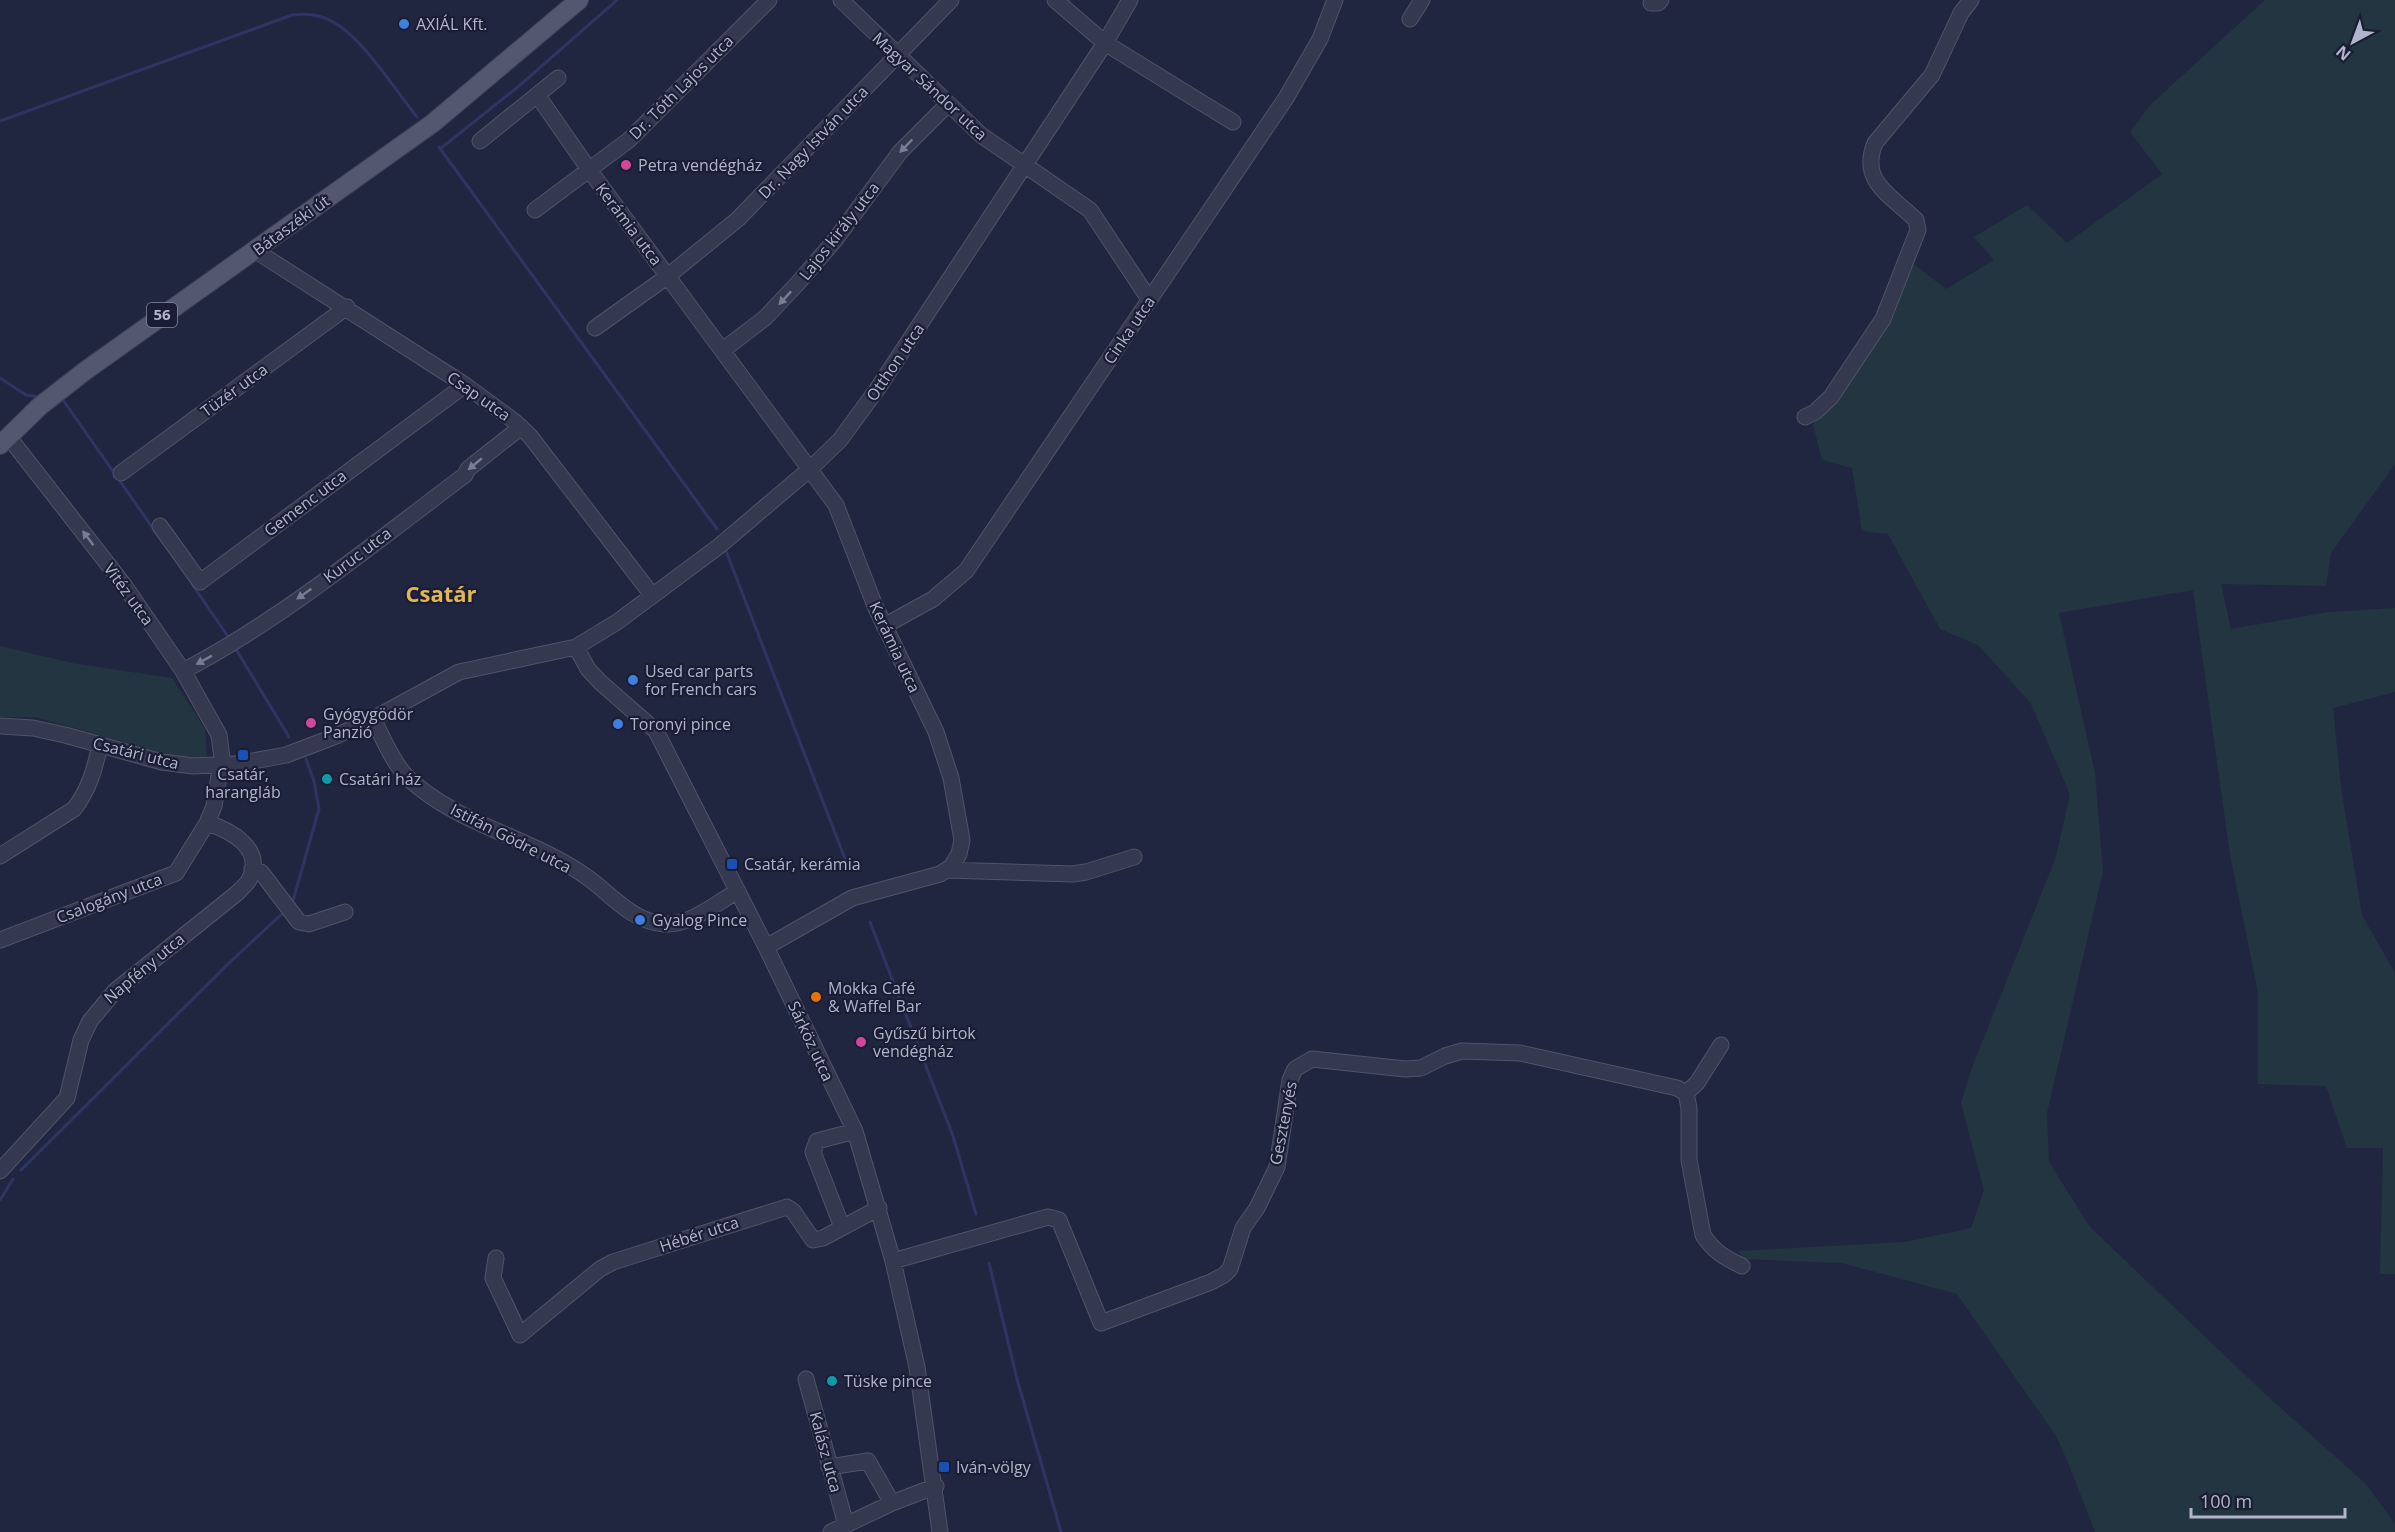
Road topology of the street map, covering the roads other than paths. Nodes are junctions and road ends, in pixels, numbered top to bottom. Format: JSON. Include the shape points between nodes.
{"nodes":[{"id":1,"x":579,"y":0,"type":"edge"},
{"id":2,"x":770,"y":0,"type":"edge"},
{"id":3,"x":841,"y":0,"type":"edge"},
{"id":4,"x":951,"y":0,"type":"edge"},
{"id":5,"x":1055,"y":0,"type":"edge"},
{"id":6,"x":1130,"y":0,"type":"edge"},
{"id":7,"x":1335,"y":0,"type":"edge"},
{"id":8,"x":1422,"y":0,"type":"edge"},
{"id":9,"x":1971,"y":0,"type":"edge"},
{"id":10,"x":1410,"y":19,"type":"dead end"},
{"id":11,"x":1105,"y":43,"type":"junction"},
{"id":12,"x":897,"y":56,"type":"junction"},
{"id":13,"x":558,"y":78,"type":"dead end"},
{"id":14,"x":538,"y":96,"type":"junction"},
{"id":15,"x":948,"y":104,"type":"junction"},
{"id":16,"x":1233,"y":122,"type":"dead end"},
{"id":17,"x":480,"y":141,"type":"dead end"},
{"id":18,"x":1024,"y":167,"type":"junction"},
{"id":19,"x":590,"y":171,"type":"junction"},
{"id":20,"x":535,"y":210,"type":"dead end"},
{"id":21,"x":256,"y":251,"type":"junction"},
{"id":22,"x":668,"y":276,"type":"junction"},
{"id":23,"x":1149,"y":299,"type":"junction"},
{"id":24,"x":347,"y":308,"type":"junction"},
{"id":25,"x":595,"y":328,"type":"dead end"},
{"id":26,"x":723,"y":350,"type":"junction"},
{"id":27,"x":465,"y":384,"type":"junction"},
{"id":28,"x":1805,"y":417,"type":"dead end"},
{"id":29,"x":521,"y":427,"type":"junction"},
{"id":30,"x":4,"y":440,"type":"edge"},
{"id":31,"x":810,"y":469,"type":"junction"},
{"id":32,"x":121,"y":472,"type":"dead end"},
{"id":33,"x":160,"y":526,"type":"dead end"},
{"id":34,"x":652,"y":595,"type":"junction"},
{"id":35,"x":884,"y":626,"type":"junction"},
{"id":36,"x":576,"y":647,"type":"junction"},
{"id":37,"x":183,"y":671,"type":"junction"},
{"id":38,"x":373,"y":719,"type":"junction"},
{"id":39,"x":0,"y":726,"type":"edge"},
{"id":40,"x":100,"y":745,"type":"junction"},
{"id":41,"x":221,"y":766,"type":"junction"},
{"id":42,"x":207,"y":823,"type":"junction"},
{"id":43,"x":0,"y":856,"type":"edge"},
{"id":44,"x":1134,"y":856,"type":"dead end"},
{"id":45,"x":252,"y":869,"type":"junction"},
{"id":46,"x":947,"y":870,"type":"junction"},
{"id":47,"x":738,"y":891,"type":"junction"},
{"id":48,"x":345,"y":912,"type":"dead end"},
{"id":49,"x":0,"y":940,"type":"edge"},
{"id":50,"x":766,"y":946,"type":"junction"},
{"id":51,"x":1721,"y":1045,"type":"dead end"},
{"id":52,"x":1686,"y":1093,"type":"junction"},
{"id":53,"x":855,"y":1131,"type":"junction"},
{"id":54,"x":0,"y":1171,"type":"edge"},
{"id":55,"x":879,"y":1208,"type":"junction"},
{"id":56,"x":842,"y":1227,"type":"junction"},
{"id":57,"x":496,"y":1258,"type":"dead end"},
{"id":58,"x":893,"y":1261,"type":"junction"},
{"id":59,"x":1742,"y":1266,"type":"dead end"},
{"id":60,"x":806,"y":1379,"type":"dead end"},
{"id":61,"x":829,"y":1467,"type":"junction"},
{"id":62,"x":936,"y":1486,"type":"junction"},
{"id":63,"x":892,"y":1503,"type":"junction"},
{"id":64,"x":846,"y":1525,"type":"junction"},
{"id":65,"x":939,"y":1531,"type":"edge"},
{"id":66,"x":831,"y":1532,"type":"edge"}],
"edges":[{"from":1,"to":21,"type":"main road","name":"Bátaszéki út","number":"56","via":[[432,123]]},
{"from":2,"to":19,"type":"street","name":"Dr. Tóth Lajos utca","via":[[629,140]]},
{"from":3,"to":12,"type":"street","name":"Magyar Sándor utca"},
{"from":4,"to":12,"type":"street","name":"Dr. Nagy István utca"},
{"from":5,"to":11,"type":"street"},
{"from":6,"to":11,"type":"street","name":"Otthon utca"},
{"from":7,"to":23,"type":"street","name":"Cinka utca","via":[[1320,39],[1286,98]]},
{"from":8,"to":10,"type":"street"},
{"from":9,"to":28,"type":"street","via":[[1932,75],[1870,154],[1869,169],[1875,181],[1916,220],[1918,230],[1883,320],[1831,397]]},
{"from":11,"to":16,"type":"street"},
{"from":11,"to":18,"type":"street","name":"Otthon utca"},
{"from":12,"to":15,"type":"street","name":"Magyar Sándor utca"},
{"from":12,"to":22,"type":"street","name":"Dr. Nagy István utca","via":[[738,219]]},
{"from":13,"to":14,"type":"street"},
{"from":14,"to":17,"type":"street"},
{"from":14,"to":19,"type":"street","name":"Kerámia utca"},
{"from":15,"to":18,"type":"street","name":"Magyar Sándor utca"},
{"from":15,"to":26,"type":"street","name":"Lajos király utca","one_way":true,"via":[[900,152],[836,240],[798,284],[765,318]]},
{"from":18,"to":23,"type":"street","name":"Magyar Sándor utca","via":[[1090,210]]},
{"from":18,"to":31,"type":"street","name":"Otthon utca","via":[[878,388],[840,440]]},
{"from":19,"to":20,"type":"street","name":"Kerámia utca"},
{"from":19,"to":22,"type":"street","name":"Kerámia utca"},
{"from":21,"to":24,"type":"street","name":"Csap utca"},
{"from":21,"to":30,"type":"main road","name":"Bátaszéki út","number":"56","via":[[85,371]]},
{"from":22,"to":25,"type":"street","name":"Kerámia utca"},
{"from":22,"to":26,"type":"street","name":"Kerámia utca"},
{"from":23,"to":35,"type":"street","name":"Cinka utca","via":[[966,571],[933,599]]},
{"from":24,"to":27,"type":"street","name":"Csap utca"},
{"from":24,"to":32,"type":"street","name":"Tüzér utca"},
{"from":26,"to":31,"type":"street","name":"Kerámia utca"},
{"from":27,"to":29,"type":"street","name":"Csap utca"},
{"from":27,"to":33,"type":"street","name":"Gemenc utca","via":[[200,582]]},
{"from":29,"to":34,"type":"street","name":"Csap utca"},
{"from":29,"to":37,"type":"street","name":"Kuruc utca","one_way":true,"via":[[465,475],[240,639]]},
{"from":37,"to":30,"type":"street","name":"Vitéz utca","one_way":true,"via":[[117,576]]},
{"from":31,"to":34,"type":"street","name":"Otthon utca","via":[[718,547]]},
{"from":31,"to":35,"type":"street","name":"Kerámia utca","via":[[836,505]]},
{"from":34,"to":36,"type":"street","name":"Otthon utca"},
{"from":35,"to":46,"type":"street","name":"Kerámia utca","via":[[936,732],[951,778],[962,840],[959,854]]},
{"from":36,"to":38,"type":"street","name":"Csatári utca","via":[[459,672]]},
{"from":36,"to":47,"type":"street","name":"Sárköz utca","via":[[600,682],[656,731]]},
{"from":37,"to":41,"type":"street","name":"Vitéz utca","via":[[219,735]]},
{"from":38,"to":41,"type":"street","name":"Csatári utca","via":[[286,754]]},
{"from":38,"to":47,"type":"street","name":"Istifán Gödre utca","via":[[407,777],[424,791],[561,862],[646,920],[664,924],[690,919]]},
{"from":39,"to":40,"type":"street","name":"Csatári utca","via":[[33,728]]},
{"from":40,"to":41,"type":"street","name":"Csatári utca","via":[[162,762]]},
{"from":40,"to":43,"type":"street","via":[[93,775],[74,809]]},
{"from":41,"to":42,"type":"street","name":"Csalogány utca"},
{"from":42,"to":45,"type":"street","via":[[240,838],[249,849]]},
{"from":42,"to":49,"type":"street","name":"Csalogány utca","via":[[176,873]]},
{"from":44,"to":46,"type":"street","via":[[1074,874]]},
{"from":45,"to":48,"type":"street","via":[[261,872],[299,922],[309,924]]},
{"from":45,"to":54,"type":"street","name":"Napfény utca","via":[[249,880],[236,894],[100,1006],[81,1040],[67,1098]]},
{"from":46,"to":50,"type":"street","via":[[852,898]]},
{"from":47,"to":50,"type":"street","name":"Sárköz utca"},
{"from":50,"to":53,"type":"street","name":"Sárköz utca"},
{"from":51,"to":52,"type":"street"},
{"from":52,"to":58,"type":"street","name":"Gesztenyés","via":[[1520,1053],[1462,1051],[1421,1068],[1406,1069],[1312,1059],[1294,1069],[1276,1167],[1243,1228],[1230,1269],[1211,1282],[1101,1323],[1059,1220],[1048,1217]]},
{"from":52,"to":59,"type":"street","via":[[1689,1160],[1703,1235],[1722,1256]]},
{"from":53,"to":55,"type":"street","name":"Sárköz utca"},
{"from":53,"to":56,"type":"street","via":[[817,1141],[813,1152]]},
{"from":55,"to":56,"type":"street","name":"Hébér utca"},
{"from":55,"to":58,"type":"street","name":"Sárköz utca"},
{"from":56,"to":57,"type":"street","name":"Hébér utca","via":[[813,1240],[787,1206],[613,1262],[520,1335],[493,1278]]},
{"from":58,"to":62,"type":"street","name":"Sárköz utca","via":[[917,1367]]},
{"from":60,"to":61,"type":"street","name":"Kalász utca"},
{"from":61,"to":63,"type":"street","via":[[868,1461]]},
{"from":61,"to":64,"type":"street","name":"Kalász utca"},
{"from":62,"to":63,"type":"street"},
{"from":62,"to":65,"type":"street","name":"Sárköz utca"},
{"from":63,"to":64,"type":"street"},
{"from":64,"to":66,"type":"street"}]}
